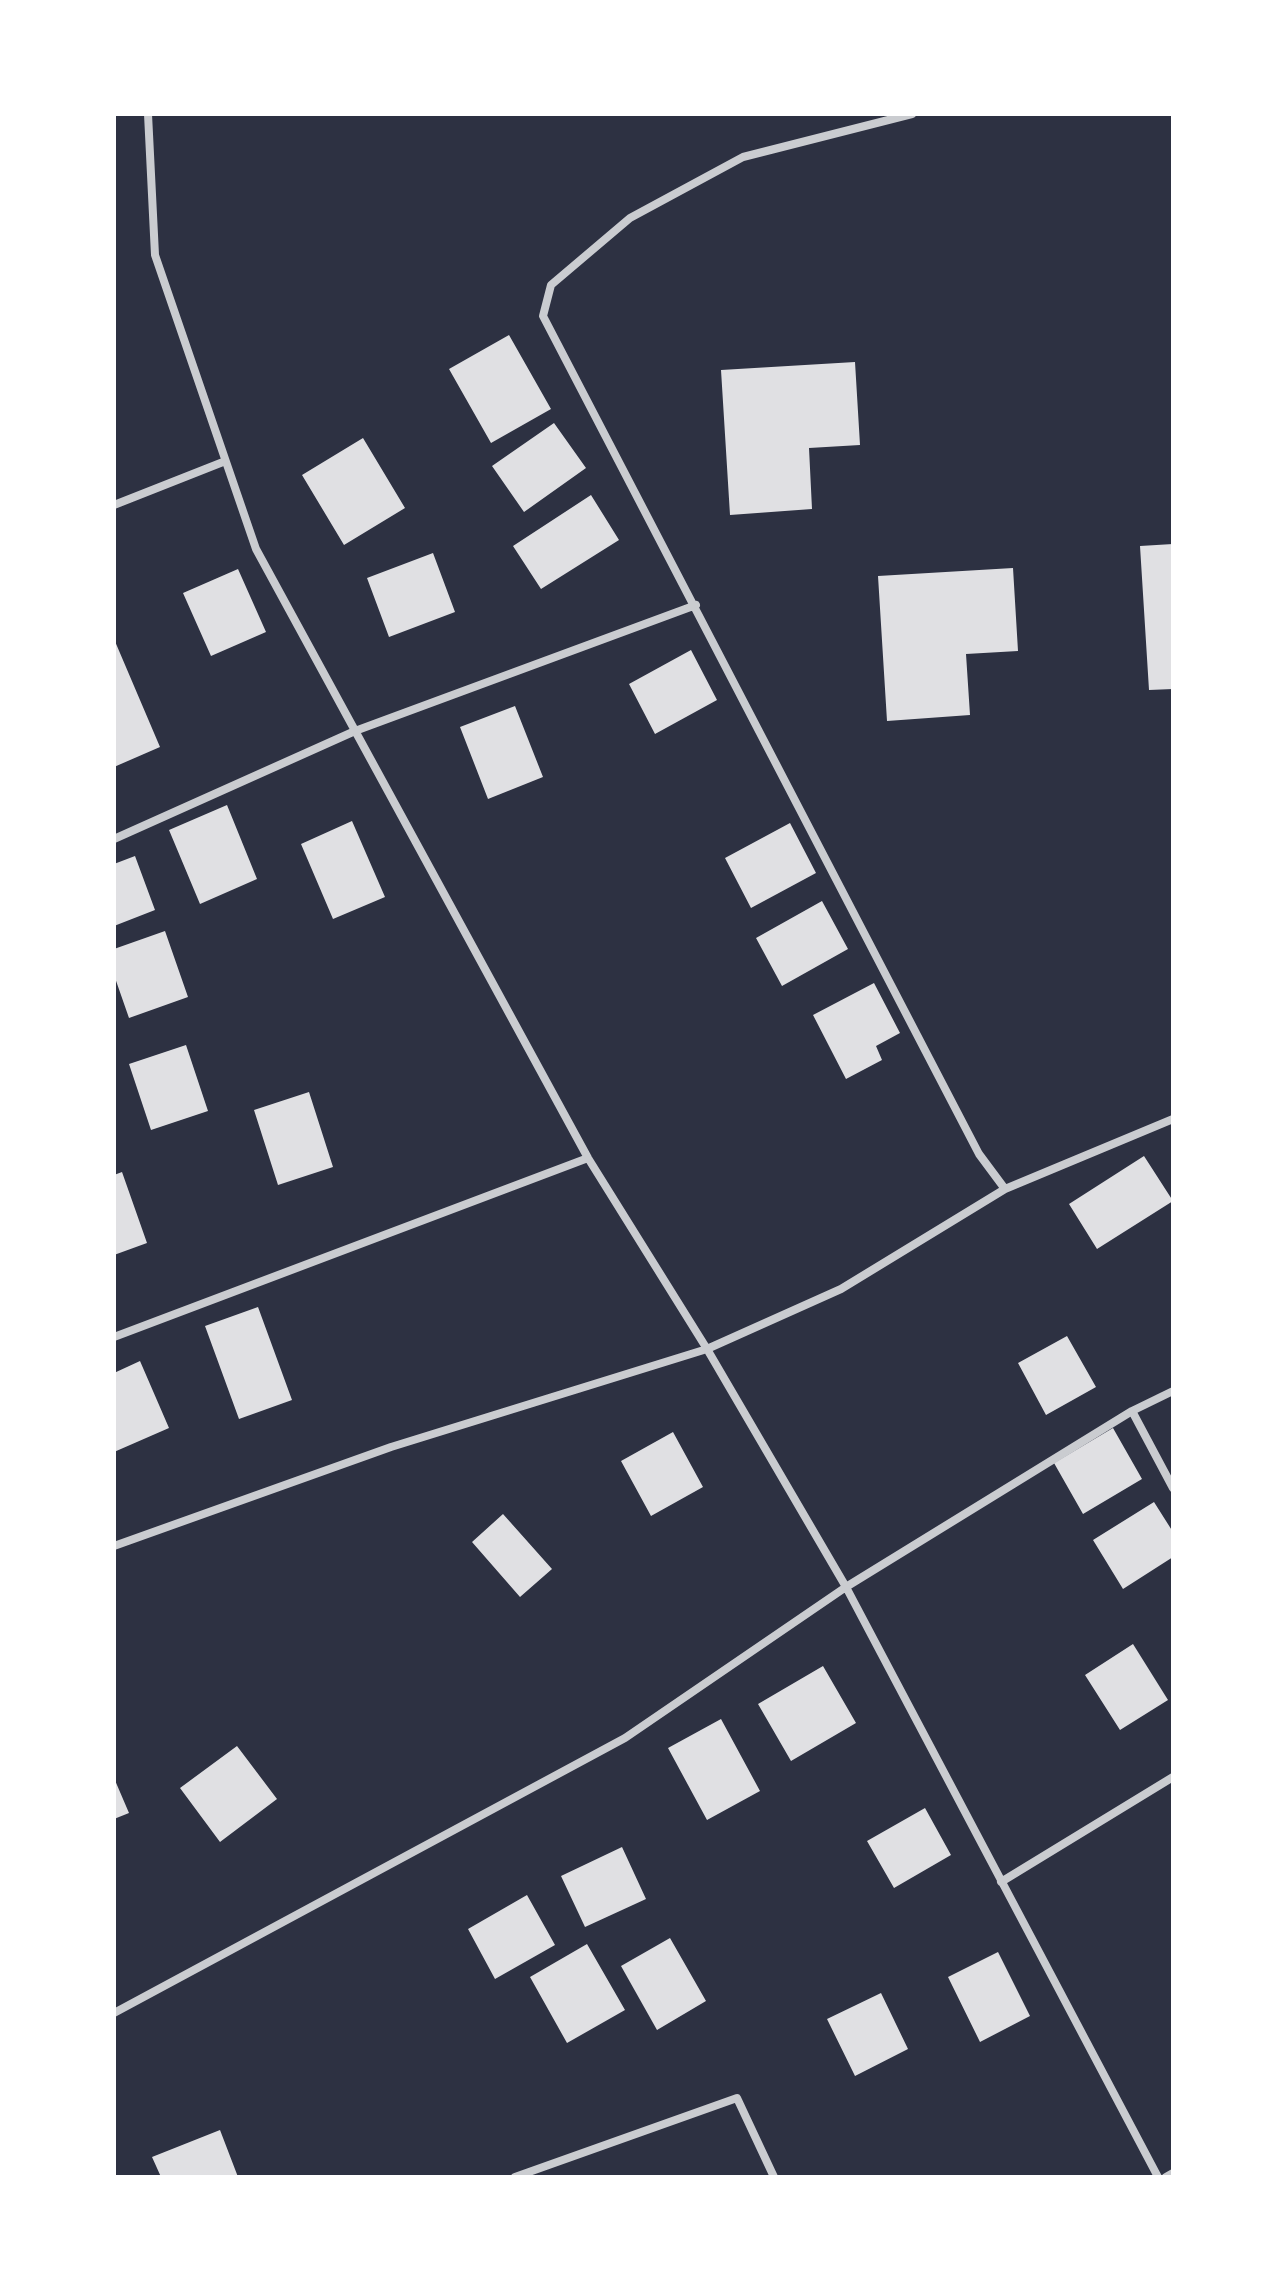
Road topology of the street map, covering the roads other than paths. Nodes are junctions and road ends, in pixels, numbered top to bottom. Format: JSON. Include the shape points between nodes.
{"nodes":[{"id":1,"x":148,"y":114,"type":"edge"},
{"id":2,"x":912,"y":114,"type":"edge"},
{"id":3,"x":223,"y":462,"type":"junction"},
{"id":4,"x":114,"y":505,"type":"edge"},
{"id":5,"x":696,"y":605,"type":"junction"},
{"id":6,"x":355,"y":731,"type":"junction"},
{"id":7,"x":114,"y":839,"type":"edge"},
{"id":8,"x":1173,"y":1119,"type":"edge"},
{"id":9,"x":588,"y":1158,"type":"junction"},
{"id":10,"x":1005,"y":1189,"type":"junction"},
{"id":11,"x":114,"y":1337,"type":"edge"},
{"id":12,"x":707,"y":1349,"type":"junction"},
{"id":13,"x":1173,"y":1391,"type":"edge"},
{"id":14,"x":1132,"y":1411,"type":"junction"},
{"id":15,"x":1173,"y":1488,"type":"edge"},
{"id":16,"x":114,"y":1546,"type":"edge"},
{"id":17,"x":846,"y":1587,"type":"junction"},
{"id":18,"x":1173,"y":1777,"type":"edge"},
{"id":19,"x":1001,"y":1882,"type":"junction"},
{"id":20,"x":114,"y":2013,"type":"edge"},
{"id":21,"x":1173,"y":2173,"type":"edge"},
{"id":22,"x":515,"y":2177,"type":"edge"},
{"id":23,"x":774,"y":2177,"type":"edge"},
{"id":24,"x":1158,"y":2177,"type":"edge"},
{"id":25,"x":1166,"y":2177,"type":"edge"}],
"edges":[{"from":1,"to":3,"type":"street","via":[[155,255]]},
{"from":2,"to":5,"type":"street","via":[[743,157],[630,218],[551,285],[543,316]]},
{"from":3,"to":4,"type":"street"},
{"from":3,"to":6,"type":"street","via":[[256,549]]},
{"from":5,"to":6,"type":"street"},
{"from":5,"to":10,"type":"street","via":[[972,1140]]},
{"from":6,"to":7,"type":"street"},
{"from":6,"to":9,"type":"street"},
{"from":8,"to":10,"type":"street"},
{"from":9,"to":11,"type":"street"},
{"from":9,"to":12,"type":"street"},
{"from":10,"to":12,"type":"street","via":[[841,1289]]},
{"from":12,"to":16,"type":"street","via":[[391,1447]]},
{"from":12,"to":17,"type":"street"},
{"from":13,"to":14,"type":"street"},
{"from":14,"to":15,"type":"street"},
{"from":14,"to":17,"type":"street"},
{"from":17,"to":19,"type":"street"},
{"from":17,"to":20,"type":"street","via":[[625,1738]]},
{"from":18,"to":19,"type":"street"},
{"from":19,"to":24,"type":"street"},
{"from":21,"to":25,"type":"street"},
{"from":22,"to":23,"type":"street","via":[[737,2098]]}]}
